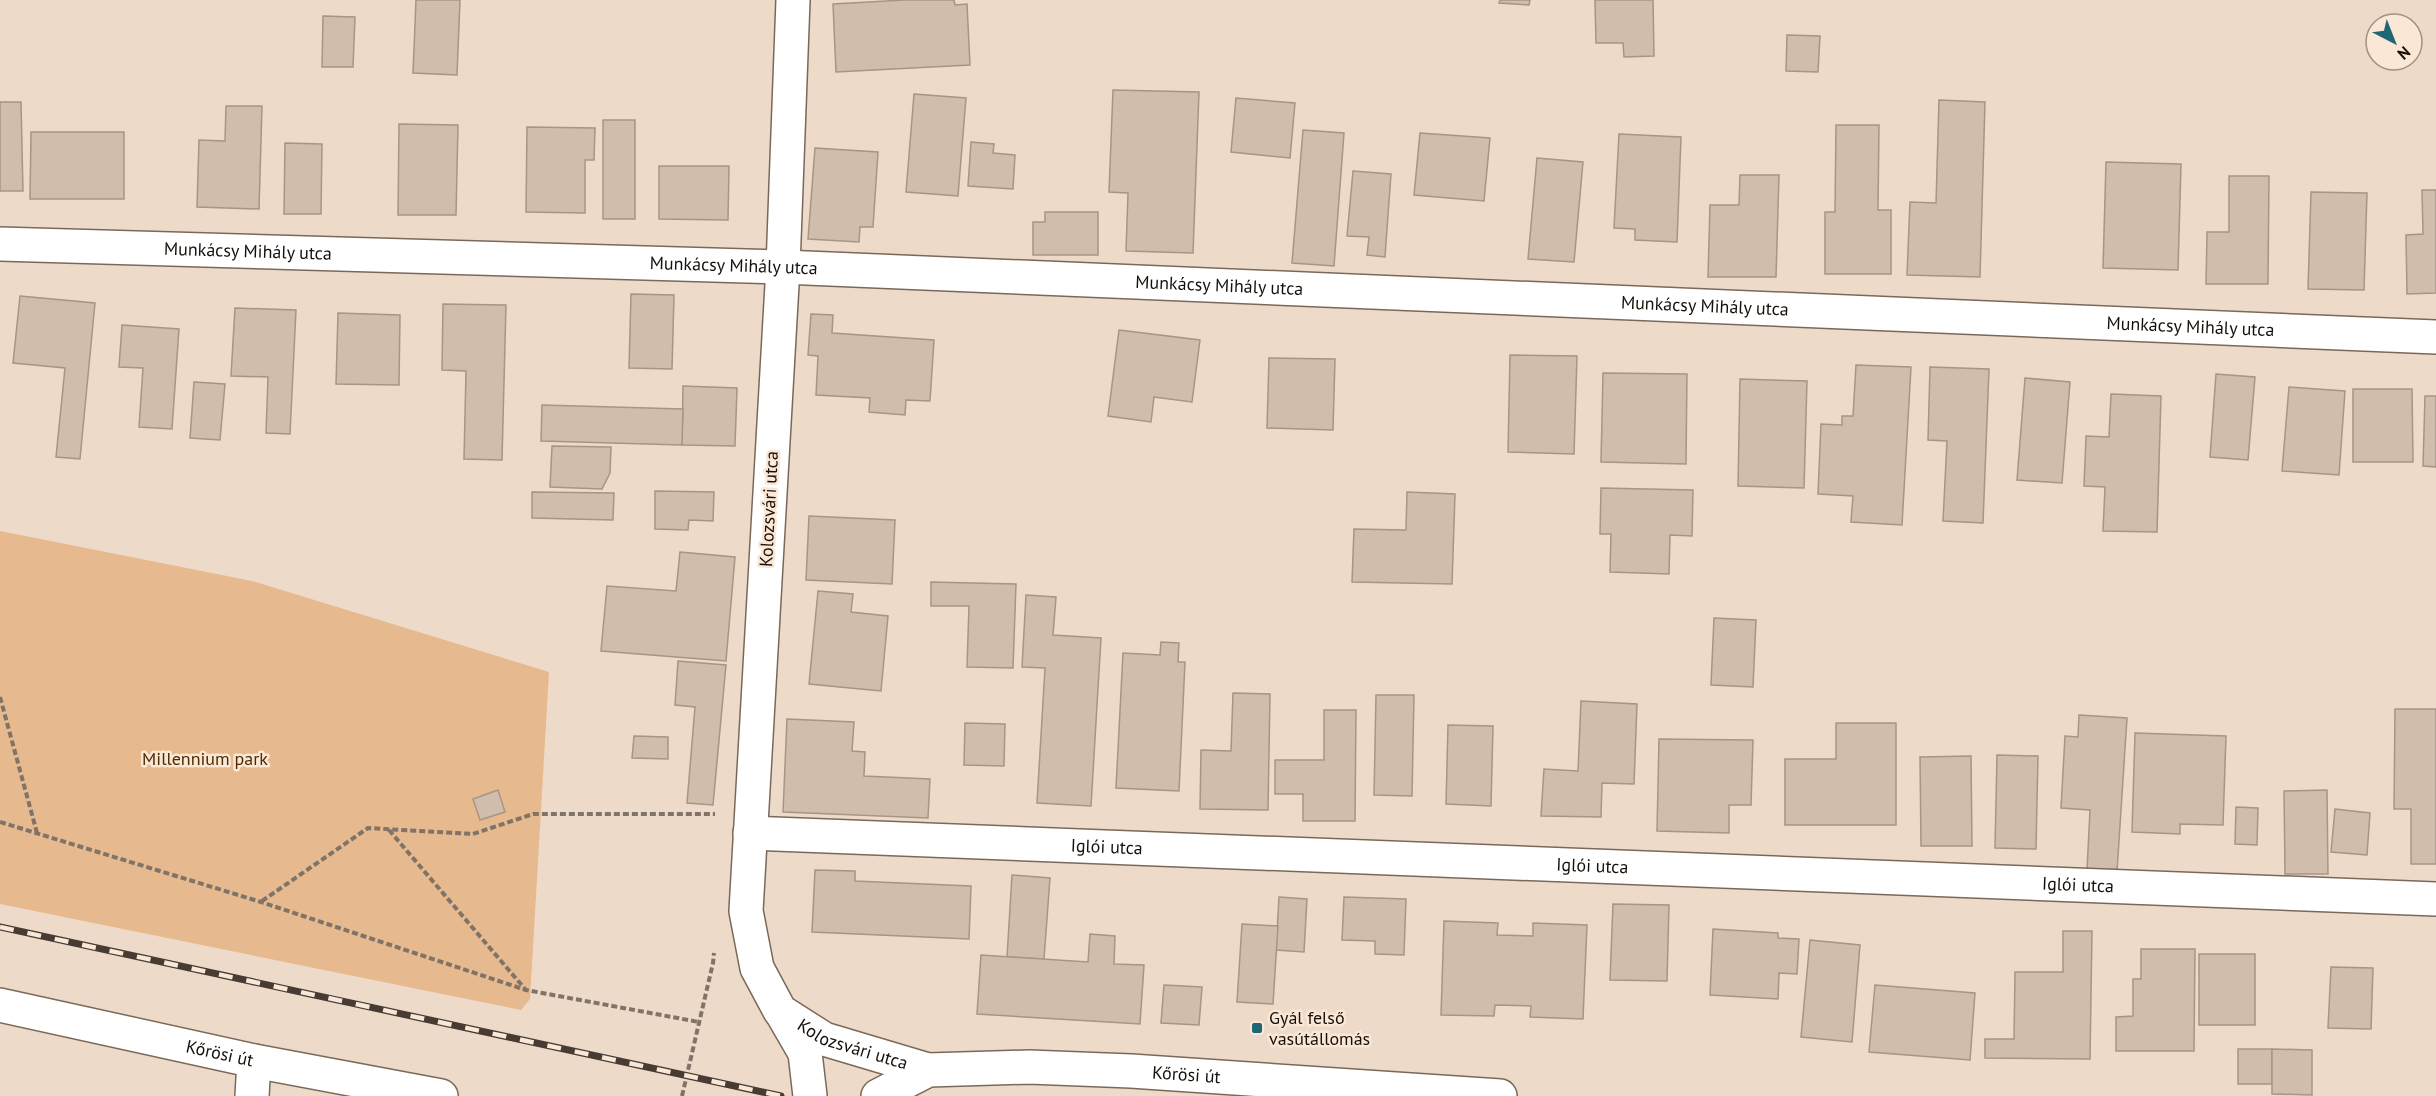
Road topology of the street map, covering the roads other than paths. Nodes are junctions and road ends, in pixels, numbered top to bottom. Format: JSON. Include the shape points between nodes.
{"nodes":[{"id":1,"x":794,"y":0,"type":"edge"},
{"id":2,"x":0,"y":244,"type":"edge"},
{"id":3,"x":783,"y":267,"type":"junction"},
{"id":4,"x":2436,"y":337,"type":"edge"},
{"id":5,"x":751,"y":824,"type":"junction"},
{"id":6,"x":2436,"y":899,"type":"edge"},
{"id":7,"x":0,"y":1005,"type":"edge"},
{"id":8,"x":780,"y":1011,"type":"junction"},
{"id":9,"x":254,"y":1061,"type":"junction"},
{"id":10,"x":928,"y":1070,"type":"junction"},
{"id":11,"x":252,"y":1096,"type":"edge"},
{"id":12,"x":441,"y":1096,"type":"edge"},
{"id":13,"x":810,"y":1096,"type":"edge"},
{"id":14,"x":878,"y":1096,"type":"edge"},
{"id":15,"x":1500,"y":1096,"type":"edge"}],
"edges":[{"from":1,"to":3,"type":"street","name":"Kolozsvári utca"},
{"from":2,"to":3,"type":"street","name":"Munkácsy Mihály utca"},
{"from":3,"to":4,"type":"street","name":"Munkácsy Mihály utca"},
{"from":3,"to":5,"type":"street","name":"Kolozsvári utca"},
{"from":5,"to":6,"type":"street","name":"Iglói utca"},
{"from":5,"to":8,"type":"street","name":"Kolozsvári utca","via":[[746,911],[757,968]]},
{"from":7,"to":9,"type":"street","name":"Kőrösi út"},
{"from":8,"to":10,"type":"street","name":"Kolozsvári utca","via":[[824,1038]]},
{"from":8,"to":13,"type":"street","name":"Kolozsvári utca","via":[[805,1053]]},
{"from":9,"to":11,"type":"street"},
{"from":9,"to":12,"type":"street","name":"Kőrösi út"},
{"from":10,"to":14,"type":"street","name":"Kőrösi út"},
{"from":10,"to":15,"type":"street","name":"Kőrösi út","via":[[1029,1067],[1131,1071]]}]}
